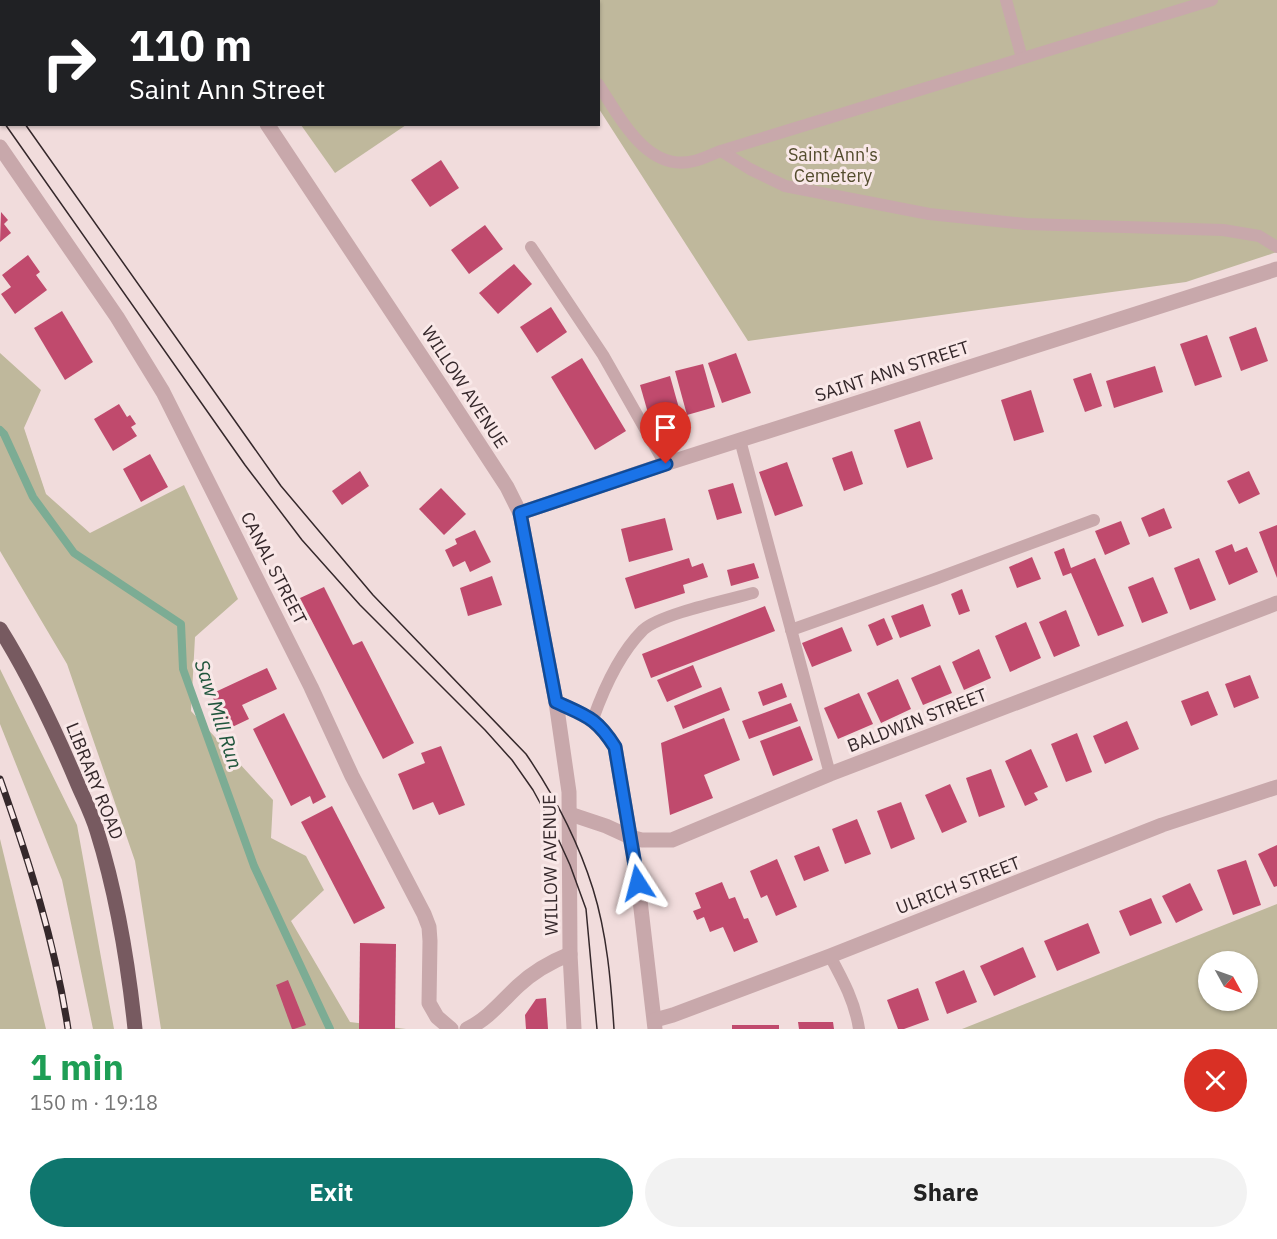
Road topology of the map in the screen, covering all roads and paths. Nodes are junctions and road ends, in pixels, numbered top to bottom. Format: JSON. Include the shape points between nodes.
{"nodes":[{"id":1,"x":1006,"y":0,"type":"edge"},
{"id":2,"x":1212,"y":0,"type":"edge"},
{"id":3,"x":1022,"y":58,"type":"junction"},
{"id":4,"x":600,"y":87,"type":"edge"},
{"id":5,"x":268,"y":126,"type":"edge"},
{"id":6,"x":0,"y":147,"type":"edge"},
{"id":7,"x":721,"y":151,"type":"junction"},
{"id":8,"x":531,"y":247,"type":"dead end"},
{"id":9,"x":1277,"y":247,"type":"edge"},
{"id":10,"x":1277,"y":269,"type":"edge"},
{"id":11,"x":740,"y":440,"type":"junction"},
{"id":12,"x":666,"y":464,"type":"junction"},
{"id":13,"x":520,"y":513,"type":"junction"},
{"id":14,"x":1094,"y":520,"type":"dead end"},
{"id":15,"x":753,"y":593,"type":"dead end"},
{"id":16,"x":1277,"y":603,"type":"edge"},
{"id":17,"x":0,"y":629,"type":"edge"},
{"id":18,"x":791,"y":630,"type":"junction"},
{"id":19,"x":556,"y":702,"type":"junction"},
{"id":20,"x":593,"y":719,"type":"junction"},
{"id":21,"x":830,"y":774,"type":"junction"},
{"id":22,"x":1277,"y":787,"type":"edge"},
{"id":23,"x":570,"y":814,"type":"junction"},
{"id":24,"x":630,"y":837,"type":"junction"},
{"id":25,"x":570,"y":954,"type":"junction"},
{"id":26,"x":830,"y":956,"type":"junction"},
{"id":27,"x":655,"y":1024,"type":"edge"},
{"id":28,"x":135,"y":1029,"type":"edge"},
{"id":29,"x":451,"y":1029,"type":"edge"},
{"id":30,"x":467,"y":1029,"type":"edge"},
{"id":31,"x":574,"y":1029,"type":"edge"},
{"id":32,"x":859,"y":1029,"type":"edge"}],
"edges":[{"from":1,"to":3,"type":"lane"},
{"from":2,"to":3,"type":"lane"},
{"from":3,"to":7,"type":"lane"},
{"from":4,"to":7,"type":"lane","via":[[648,151],[669,162],[693,162]]},
{"from":5,"to":13,"type":"street","name":"WILLOW AVENUE","via":[[458,411]]},
{"from":6,"to":29,"type":"street","name":"CANAL STREET","via":[[117,317],[163,392],[424,914],[430,941],[429,1003],[436,1017]]},
{"from":7,"to":9,"type":"lane","via":[[784,186],[929,214],[1026,224],[1223,230],[1259,236]]},
{"from":8,"to":12,"type":"lane","via":[[603,355]]},
{"from":10,"to":11,"type":"street","name":"SAINT ANN STREET"},
{"from":11,"to":12,"type":"street","name":"SAINT ANN STREET"},
{"from":11,"to":18,"type":"lane"},
{"from":12,"to":13,"type":"street","name":"SAINT ANN STREET"},
{"from":13,"to":19,"type":"street","name":"WILLOW AVENUE"},
{"from":14,"to":18,"type":"lane"},
{"from":15,"to":20,"type":"lane","via":[[676,614],[644,629],[621,658]]},
{"from":16,"to":21,"type":"street","name":"BALDWIN STREET"},
{"from":17,"to":28,"type":"main road","name":"LIBRARY ROAD","via":[[25,669],[97,829],[118,913]]},
{"from":18,"to":21,"type":"lane"},
{"from":19,"to":20,"type":"street"},
{"from":19,"to":23,"type":"street","name":"WILLOW AVENUE"},
{"from":20,"to":24,"type":"street","via":[[615,747]]},
{"from":21,"to":24,"type":"street","name":"BALDWIN STREET","via":[[672,840]]},
{"from":22,"to":26,"type":"street","name":"ULRICH STREET","via":[[1162,825]]},
{"from":23,"to":24,"type":"street","name":"BALDWIN STREET"},
{"from":23,"to":25,"type":"street","name":"WILLOW AVENUE"},
{"from":24,"to":27,"type":"street"},
{"from":25,"to":30,"type":"street","via":[[541,968],[488,1016]]},
{"from":25,"to":31,"type":"street","name":"WILLOW AVENUE"},
{"from":26,"to":27,"type":"street","name":"ULRICH STREET"},
{"from":26,"to":32,"type":"lane","via":[[856,1010]]}]}
